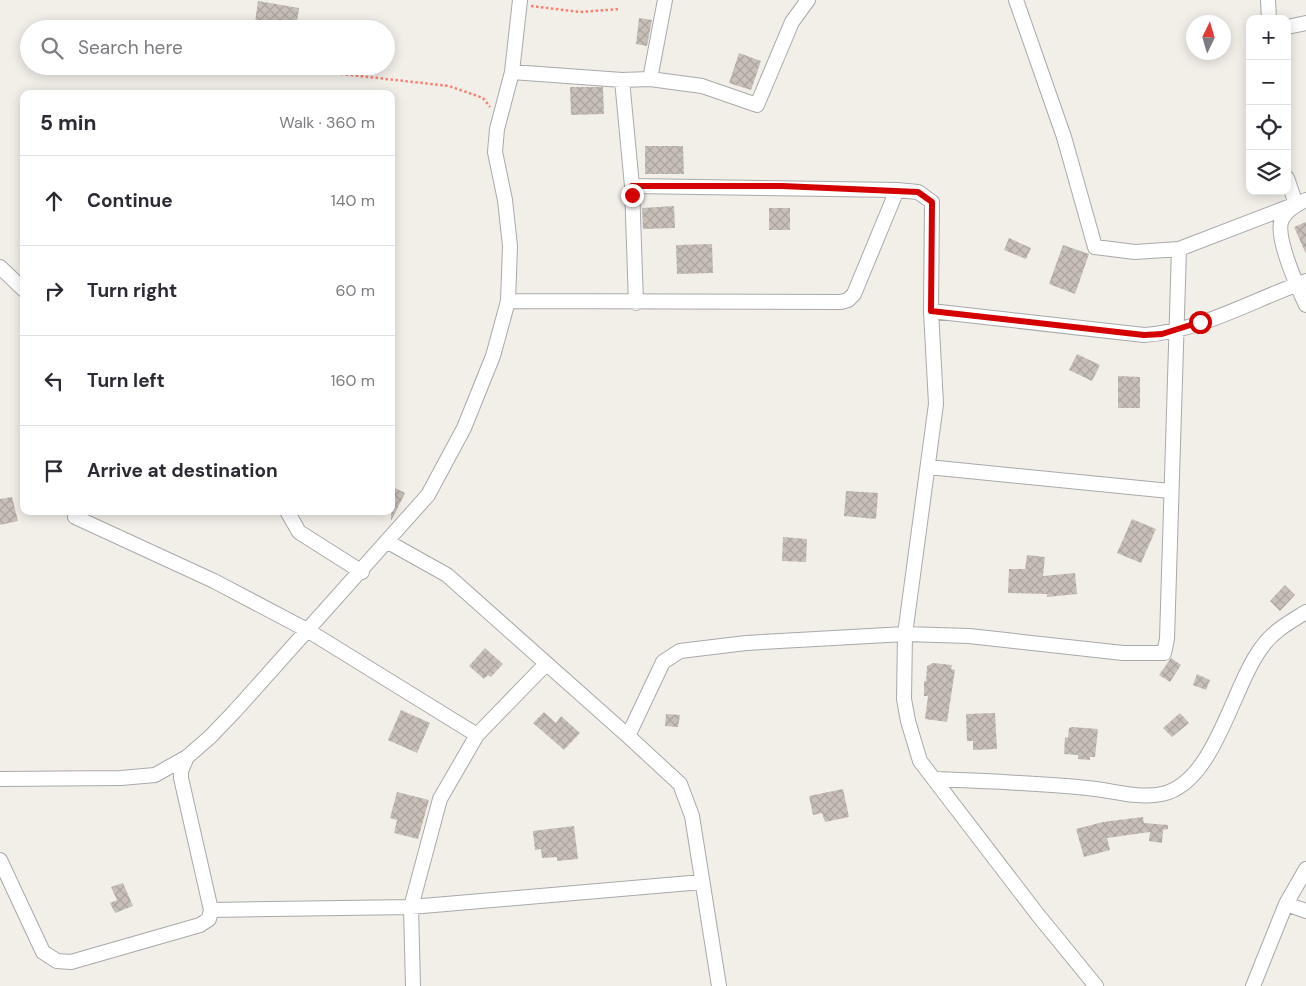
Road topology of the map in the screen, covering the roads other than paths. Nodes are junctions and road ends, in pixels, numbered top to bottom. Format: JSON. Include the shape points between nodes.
{"nodes":[{"id":1,"x":665,"y":0,"type":"edge"},
{"id":2,"x":808,"y":0,"type":"edge"},
{"id":3,"x":1016,"y":0,"type":"edge"},
{"id":4,"x":1268,"y":0,"type":"edge"},
{"id":5,"x":520,"y":2,"type":"edge"},
{"id":6,"x":1269,"y":15,"type":"edge"},
{"id":7,"x":1306,"y":23,"type":"edge"},
{"id":8,"x":1291,"y":26,"type":"edge"},
{"id":9,"x":512,"y":72,"type":"junction"},
{"id":10,"x":650,"y":79,"type":"junction"},
{"id":11,"x":622,"y":80,"type":"junction"},
{"id":12,"x":1291,"y":185,"type":"edge"},
{"id":13,"x":632,"y":186,"type":"junction"},
{"id":14,"x":897,"y":190,"type":"junction"},
{"id":15,"x":1301,"y":202,"type":"edge"},
{"id":16,"x":1179,"y":249,"type":"junction"},
{"id":17,"x":0,"y":267,"type":"edge"},
{"id":18,"x":1301,"y":282,"type":"edge"},
{"id":19,"x":20,"y":286,"type":"edge"},
{"id":20,"x":508,"y":301,"type":"junction"},
{"id":21,"x":636,"y":303,"type":"junction"},
{"id":22,"x":1306,"y":305,"type":"edge"},
{"id":23,"x":931,"y":311,"type":"junction"},
{"id":24,"x":1176,"y":329,"type":"junction"},
{"id":25,"x":928,"y":467,"type":"junction"},
{"id":26,"x":1170,"y":491,"type":"junction"},
{"id":27,"x":289,"y":515,"type":"edge"},
{"id":28,"x":75,"y":517,"type":"dead end"},
{"id":29,"x":388,"y":542,"type":"junction"},
{"id":30,"x":362,"y":572,"type":"junction"},
{"id":31,"x":1306,"y":612,"type":"edge"},
{"id":32,"x":307,"y":630,"type":"junction"},
{"id":33,"x":905,"y":634,"type":"junction"},
{"id":34,"x":546,"y":664,"type":"junction"},
{"id":35,"x":477,"y":734,"type":"junction"},
{"id":36,"x":628,"y":736,"type":"junction"},
{"id":37,"x":187,"y":756,"type":"junction"},
{"id":38,"x":935,"y":779,"type":"junction"},
{"id":39,"x":0,"y":780,"type":"edge"},
{"id":40,"x":0,"y":860,"type":"edge"},
{"id":41,"x":1306,"y":869,"type":"edge"},
{"id":42,"x":702,"y":882,"type":"junction"},
{"id":43,"x":1286,"y":904,"type":"junction"},
{"id":44,"x":411,"y":907,"type":"junction"},
{"id":45,"x":211,"y":910,"type":"junction"},
{"id":46,"x":1306,"y":911,"type":"edge"},
{"id":47,"x":413,"y":986,"type":"edge"},
{"id":48,"x":719,"y":986,"type":"edge"},
{"id":49,"x":1096,"y":986,"type":"edge"},
{"id":50,"x":1253,"y":986,"type":"edge"}],
"edges":[{"from":1,"to":10,"type":"street"},
{"from":2,"to":10,"type":"street","via":[[792,22],[756,105],[702,86]]},
{"from":3,"to":16,"type":"street","via":[[1064,138],[1095,247],[1135,252]]},
{"from":4,"to":6,"type":"street"},
{"from":5,"to":9,"type":"street"},
{"from":7,"to":8,"type":"street"},
{"from":9,"to":11,"type":"street"},
{"from":9,"to":20,"type":"street","via":[[497,129],[495,152],[510,246]]},
{"from":10,"to":11,"type":"street"},
{"from":11,"to":13,"type":"street"},
{"from":12,"to":15,"type":"street"},
{"from":13,"to":14,"type":"street"},
{"from":13,"to":21,"type":"street"},
{"from":14,"to":21,"type":"street","via":[[854,294],[848,300]]},
{"from":14,"to":23,"type":"street","via":[[918,192],[932,202]]},
{"from":15,"to":16,"type":"street"},
{"from":15,"to":18,"type":"street","via":[[1282,219],[1280,226],[1283,242]]},
{"from":16,"to":24,"type":"street"},
{"from":17,"to":19,"type":"street"},
{"from":18,"to":22,"type":"street"},
{"from":18,"to":24,"type":"street","via":[[1244,308]]},
{"from":20,"to":21,"type":"street"},
{"from":20,"to":29,"type":"street","via":[[493,356],[464,428],[428,495]]},
{"from":23,"to":24,"type":"street","via":[[1144,335]]},
{"from":23,"to":25,"type":"street","via":[[936,404]]},
{"from":24,"to":26,"type":"street"},
{"from":25,"to":26,"type":"street"},
{"from":25,"to":33,"type":"street"},
{"from":26,"to":33,"type":"street","via":[[1164,653],[1124,653],[969,636]]},
{"from":27,"to":30,"type":"street","via":[[298,532]]},
{"from":28,"to":32,"type":"street","via":[[214,581]]},
{"from":29,"to":30,"type":"street"},
{"from":29,"to":34,"type":"street","via":[[447,575]]},
{"from":30,"to":32,"type":"street"},
{"from":31,"to":38,"type":"street","via":[[1280,628],[1262,647],[1204,763],[1177,789],[1153,796],[1040,784]]},
{"from":32,"to":35,"type":"street"},
{"from":32,"to":37,"type":"street","via":[[210,737]]},
{"from":33,"to":36,"type":"street","via":[[746,643],[680,651],[663,662]]},
{"from":33,"to":38,"type":"street","via":[[904,698],[908,722],[920,761]]},
{"from":34,"to":35,"type":"street"},
{"from":34,"to":36,"type":"street"},
{"from":35,"to":44,"type":"street","via":[[440,799]]},
{"from":36,"to":42,"type":"street","via":[[680,784],[692,816]]},
{"from":37,"to":39,"type":"street","via":[[155,775]]},
{"from":37,"to":45,"type":"street","via":[[181,778]]},
{"from":38,"to":49,"type":"street","via":[[964,821]]},
{"from":40,"to":45,"type":"street","via":[[43,952],[57,961],[71,962],[200,925],[208,919]]},
{"from":41,"to":43,"type":"street"},
{"from":42,"to":44,"type":"street"},
{"from":42,"to":48,"type":"street"},
{"from":43,"to":46,"type":"street"},
{"from":43,"to":50,"type":"street"},
{"from":44,"to":45,"type":"street"},
{"from":44,"to":47,"type":"street"}]}
